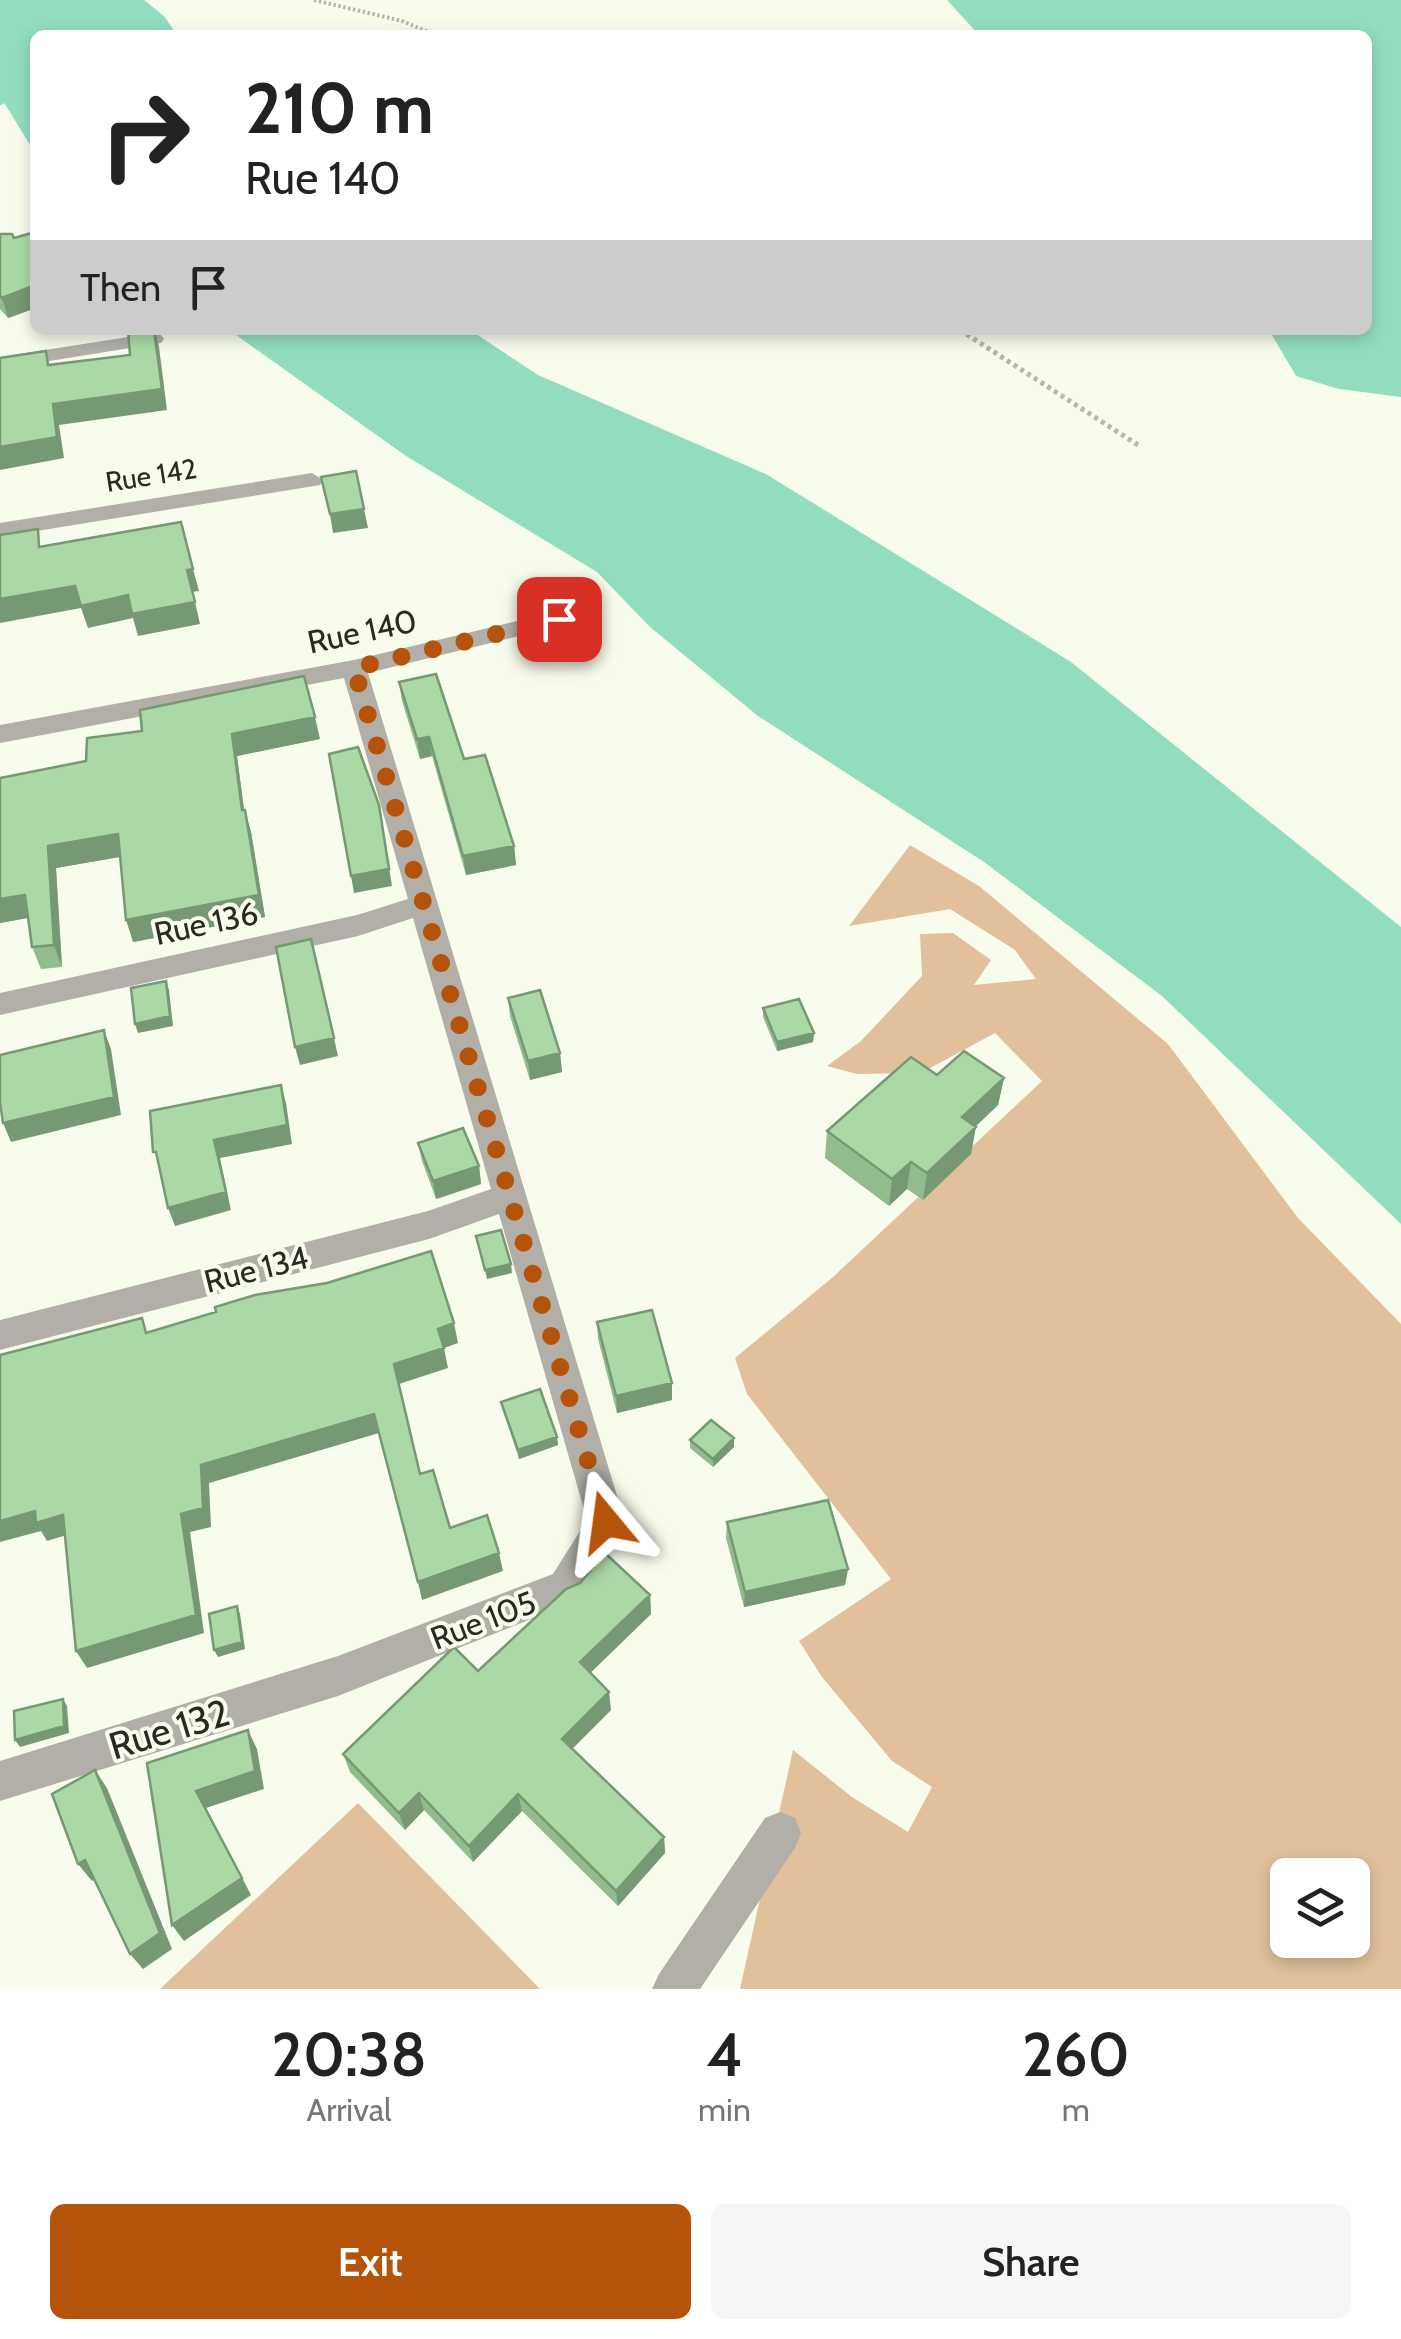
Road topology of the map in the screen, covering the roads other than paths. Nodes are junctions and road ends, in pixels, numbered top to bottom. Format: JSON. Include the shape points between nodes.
{"nodes":[{"id":1,"x":154,"y":339,"type":"edge"},
{"id":2,"x":0,"y":363,"type":"edge"},
{"id":3,"x":312,"y":480,"type":"dead end"},
{"id":4,"x":0,"y":530,"type":"edge"},
{"id":5,"x":559,"y":619,"type":"dead end"},
{"id":6,"x":354,"y":668,"type":"junction"},
{"id":7,"x":0,"y":734,"type":"edge"},
{"id":8,"x":425,"y":904,"type":"junction"},
{"id":9,"x":0,"y":1004,"type":"edge"},
{"id":10,"x":510,"y":1196,"type":"junction"},
{"id":11,"x":0,"y":1335,"type":"edge"},
{"id":12,"x":338,"y":1676,"type":"joint"},
{"id":13,"x":0,"y":1781,"type":"edge"},
{"id":14,"x":780,"y":1833,"type":"dead end"},
{"id":15,"x":674,"y":1989,"type":"edge"}],
"edges":[{"from":1,"to":2,"type":"street"},
{"from":3,"to":4,"type":"street","name":"Rue 142"},
{"from":5,"to":6,"type":"street","name":"Rue 140"},
{"from":6,"to":7,"type":"street","name":"Rue 140"},
{"from":6,"to":8,"type":"street","name":"Rue 105"},
{"from":8,"to":9,"type":"street","name":"Rue 136","via":[[358,925]]},
{"from":8,"to":10,"type":"street","name":"Rue 105"},
{"from":10,"to":11,"type":"street","name":"Rue 134","via":[[430,1225]]},
{"from":10,"to":12,"type":"street","name":"Rue 105","via":[[606,1522],[566,1587]]},
{"from":12,"to":13,"type":"street","name":"Rue 132"},
{"from":14,"to":15,"type":"street"}]}
